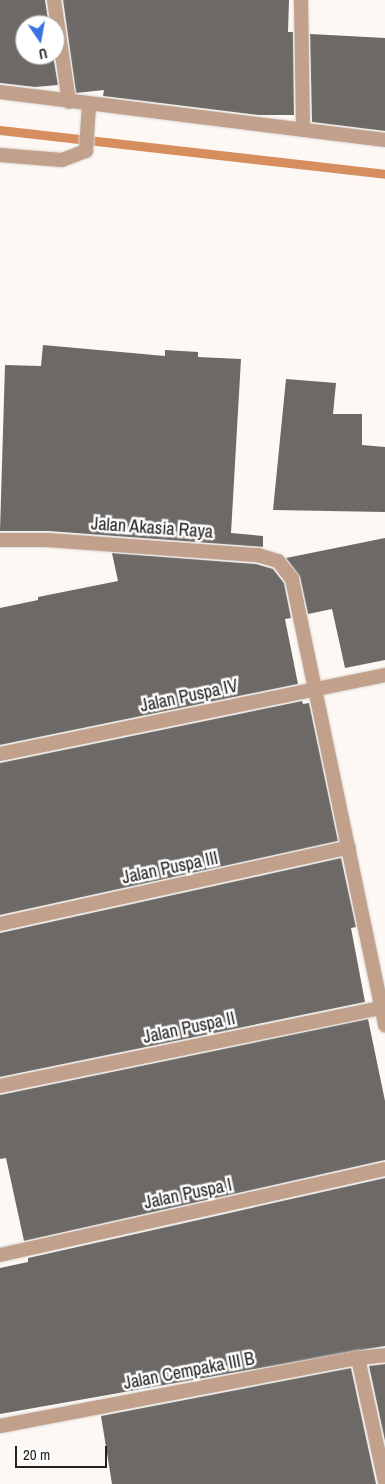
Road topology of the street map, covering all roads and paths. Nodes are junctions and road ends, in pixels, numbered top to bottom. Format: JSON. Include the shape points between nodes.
{"nodes":[{"id":1,"x":54,"y":0,"type":"edge"},
{"id":2,"x":301,"y":0,"type":"edge"},
{"id":3,"x":0,"y":92,"type":"edge"},
{"id":4,"x":69,"y":102,"type":"junction"},
{"id":5,"x":89,"y":111,"type":"junction"},
{"id":6,"x":304,"y":130,"type":"junction"},
{"id":7,"x":385,"y":140,"type":"edge"},
{"id":8,"x":0,"y":155,"type":"edge"},
{"id":9,"x":0,"y":540,"type":"edge"},
{"id":10,"x":385,"y":675,"type":"edge"},
{"id":11,"x":315,"y":690,"type":"junction"},
{"id":12,"x":0,"y":754,"type":"edge"},
{"id":13,"x":349,"y":847,"type":"junction"},
{"id":14,"x":0,"y":924,"type":"edge"},
{"id":15,"x":383,"y":1007,"type":"edge"},
{"id":16,"x":385,"y":1025,"type":"edge"},
{"id":17,"x":0,"y":1086,"type":"edge"},
{"id":18,"x":385,"y":1170,"type":"edge"},
{"id":19,"x":0,"y":1255,"type":"edge"},
{"id":20,"x":385,"y":1355,"type":"edge"},
{"id":21,"x":358,"y":1358,"type":"junction"},
{"id":22,"x":0,"y":1426,"type":"edge"},
{"id":23,"x":385,"y":1482,"type":"edge"}],
"edges":[{"from":1,"to":4,"type":"street"},
{"from":2,"to":6,"type":"street"},
{"from":3,"to":4,"type":"street"},
{"from":4,"to":5,"type":"street"},
{"from":5,"to":6,"type":"street"},
{"from":5,"to":8,"type":"street","via":[[86,151],[62,160]]},
{"from":6,"to":7,"type":"street"},
{"from":9,"to":11,"type":"street","name":"Jalan Akasia Raya","via":[[47,540],[258,554],[278,561],[292,579]]},
{"from":10,"to":11,"type":"street","name":"Jalan Puspa IV"},
{"from":11,"to":12,"type":"street","name":"Jalan Puspa IV"},
{"from":11,"to":13,"type":"street"},
{"from":13,"to":14,"type":"street","name":"Jalan Puspa III"},
{"from":13,"to":15,"type":"street"},
{"from":15,"to":16,"type":"street"},
{"from":15,"to":17,"type":"street","name":"Jalan Puspa II"},
{"from":18,"to":19,"type":"street","name":"Jalan Puspa I"},
{"from":20,"to":21,"type":"street","name":"Jalan Cempaka III B"},
{"from":21,"to":22,"type":"street","name":"Jalan Cempaka III B"},
{"from":21,"to":23,"type":"street"}]}
